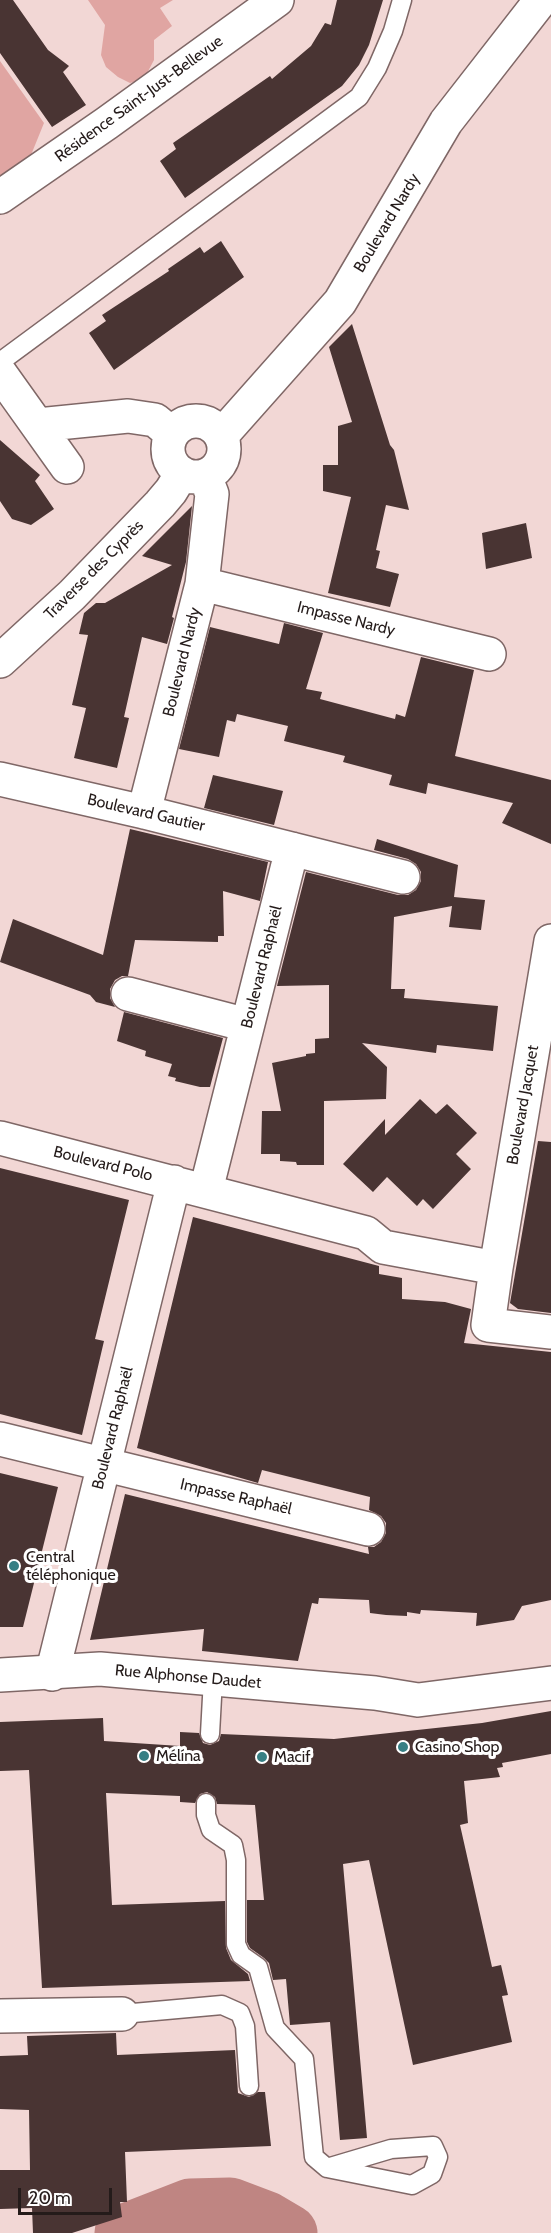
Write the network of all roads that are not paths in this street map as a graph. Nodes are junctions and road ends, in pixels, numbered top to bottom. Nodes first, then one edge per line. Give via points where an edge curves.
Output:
1 (277, 0) edge
2 (402, 0) edge
3 (541, 0) edge
4 (0, 197) edge
5 (0, 362) edge
6 (0, 373) edge
7 (38, 425) junction
8 (172, 434) junction
9 (221, 436) junction
10 (67, 467) dead end
11 (193, 475) junction
12 (202, 584) junction
13 (489, 654) dead end
14 (0, 661) edge
15 (0, 779) edge
16 (144, 812) junction
17 (292, 849) junction
18 (403, 877) dead end
19 (551, 941) edge
20 (128, 994) dead end
21 (247, 1025) junction
22 (0, 1138) edge
23 (174, 1182) junction
24 (206, 1190) junction
25 (496, 1268) junction
26 (551, 1332) edge
27 (0, 1439) edge
28 (104, 1466) junction
29 (368, 1528) dead end
30 (551, 1660) edge
31 (52, 1674) junction
32 (0, 1675) edge
33 (213, 1679) junction
34 (551, 1683) edge
35 (375, 1693) junction
36 (210, 1734) dead end
37 (206, 1803) dead end
38 (122, 2014) joint
39 (0, 2016) edge
40 (249, 2086) dead end
41 (327, 2168) junction

1 - 4 street, Résidence Saint-Just-Bellevue
2 - 5 lane via 377,68 359,97
3 - 9 street, Boulevard Nardy via 446,122 340,302
6 - 7 street
7 - 8 street via 128,416 155,420
7 - 10 street
8 - 9 street via 189,421 199,421 216,428
8 - 11 street via 168,456 173,466
9 - 11 street via 224,445 220,464
11 - 12 street, Boulevard Nardy via 212,494
11 - 14 street, Traverse des Cyprès via 171,491 72,595
12 - 13 street, Impasse Nardy
12 - 16 street, Boulevard Nardy
15 - 16 street, Boulevard Gautier
16 - 17 street, Boulevard Gautier
17 - 18 street, Boulevard Gautier
17 - 21 street, Boulevard Raphaël
19 - 25 street, Boulevard Jacquet
20 - 21 street
21 - 24 street, Boulevard Raphaël
22 - 23 street, Boulevard Polo
23 - 24 street, Boulevard Polo
23 - 28 street, Boulevard Raphaël
24 - 25 street, Boulevard Polo via 366,1233 383,1247
25 - 26 street, Boulevard Jacquet via 488,1325
27 - 28 street, Impasse Raphaël
28 - 29 street, Impasse Raphaël
28 - 31 street, Boulevard Raphaël
30 - 35 street, Rue Alphonse Daudet
31 - 32 street, Rue Alphonse Daudet
31 - 33 street, Rue Alphonse Daudet via 100,1669
33 - 35 street, Rue Alphonse Daudet
33 - 36 lane
34 - 35 street, Rue Alphonse Daudet via 418,1700
37 - 41 lane via 211,1830 232,1845 236,1860 236,1944 241,1954 258,1967 275,2028 304,2059 314,2157
38 - 39 street
38 - 40 lane via 222,2005 240,2013 246,2026
41 - 41 lane via 412,2185 432,2174 438,2157 433,2146 391,2149

